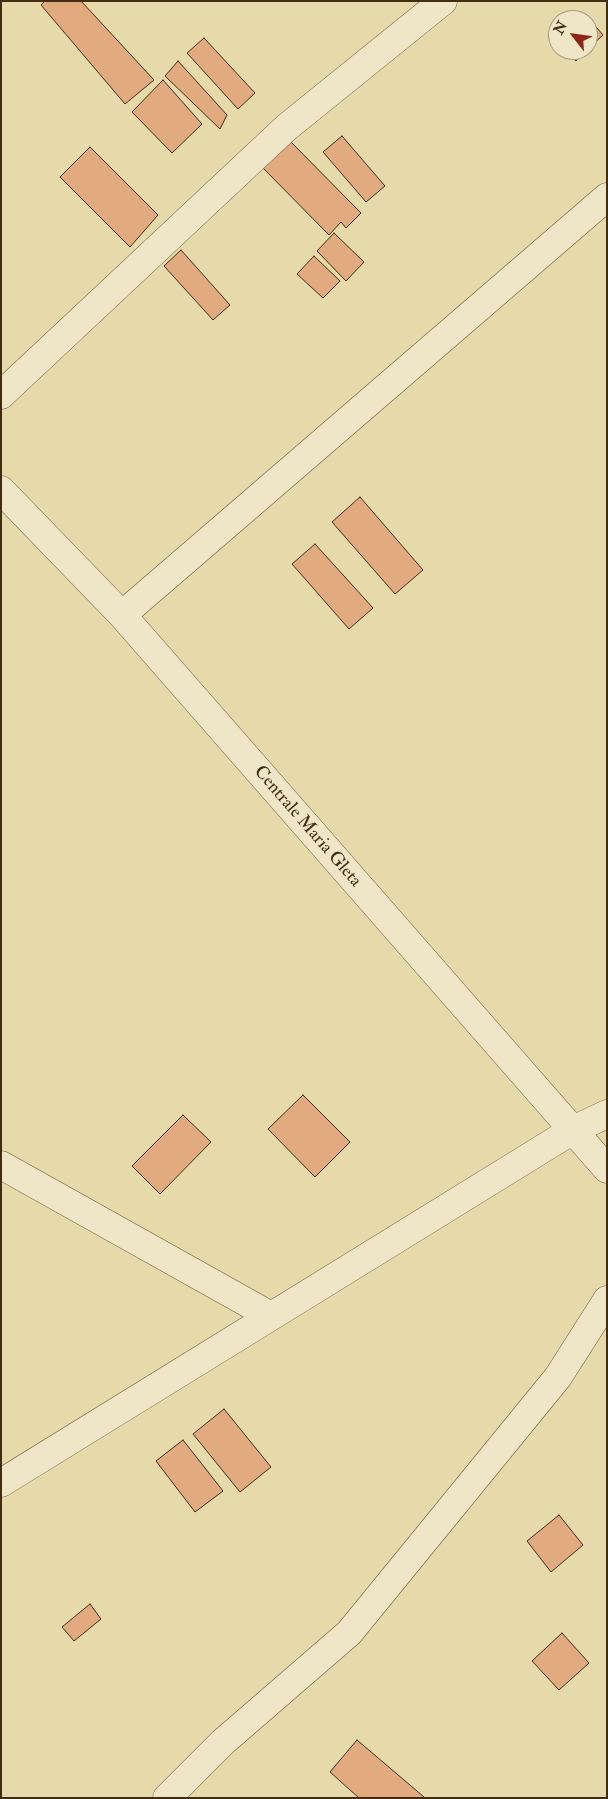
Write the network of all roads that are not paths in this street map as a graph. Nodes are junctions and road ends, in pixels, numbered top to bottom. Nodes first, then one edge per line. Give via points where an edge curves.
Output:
1 (442, 1) edge
2 (607, 197) edge
3 (1, 395) edge
4 (1, 490) edge
5 (122, 615) junction
6 (607, 1114) edge
7 (573, 1130) junction
8 (1, 1165) edge
9 (607, 1169) edge
10 (607, 1300) edge
11 (271, 1316) junction
12 (1, 1483) edge
13 (167, 1798) edge

1 - 3 street via 287,127
2 - 5 street
4 - 5 street, Centrale Maria Gleta
5 - 7 street, Centrale Maria Gleta
6 - 7 street
7 - 9 street, Centrale Maria Gleta
7 - 11 street
8 - 11 street
10 - 13 street via 558,1377 349,1633 223,1742
11 - 12 street

